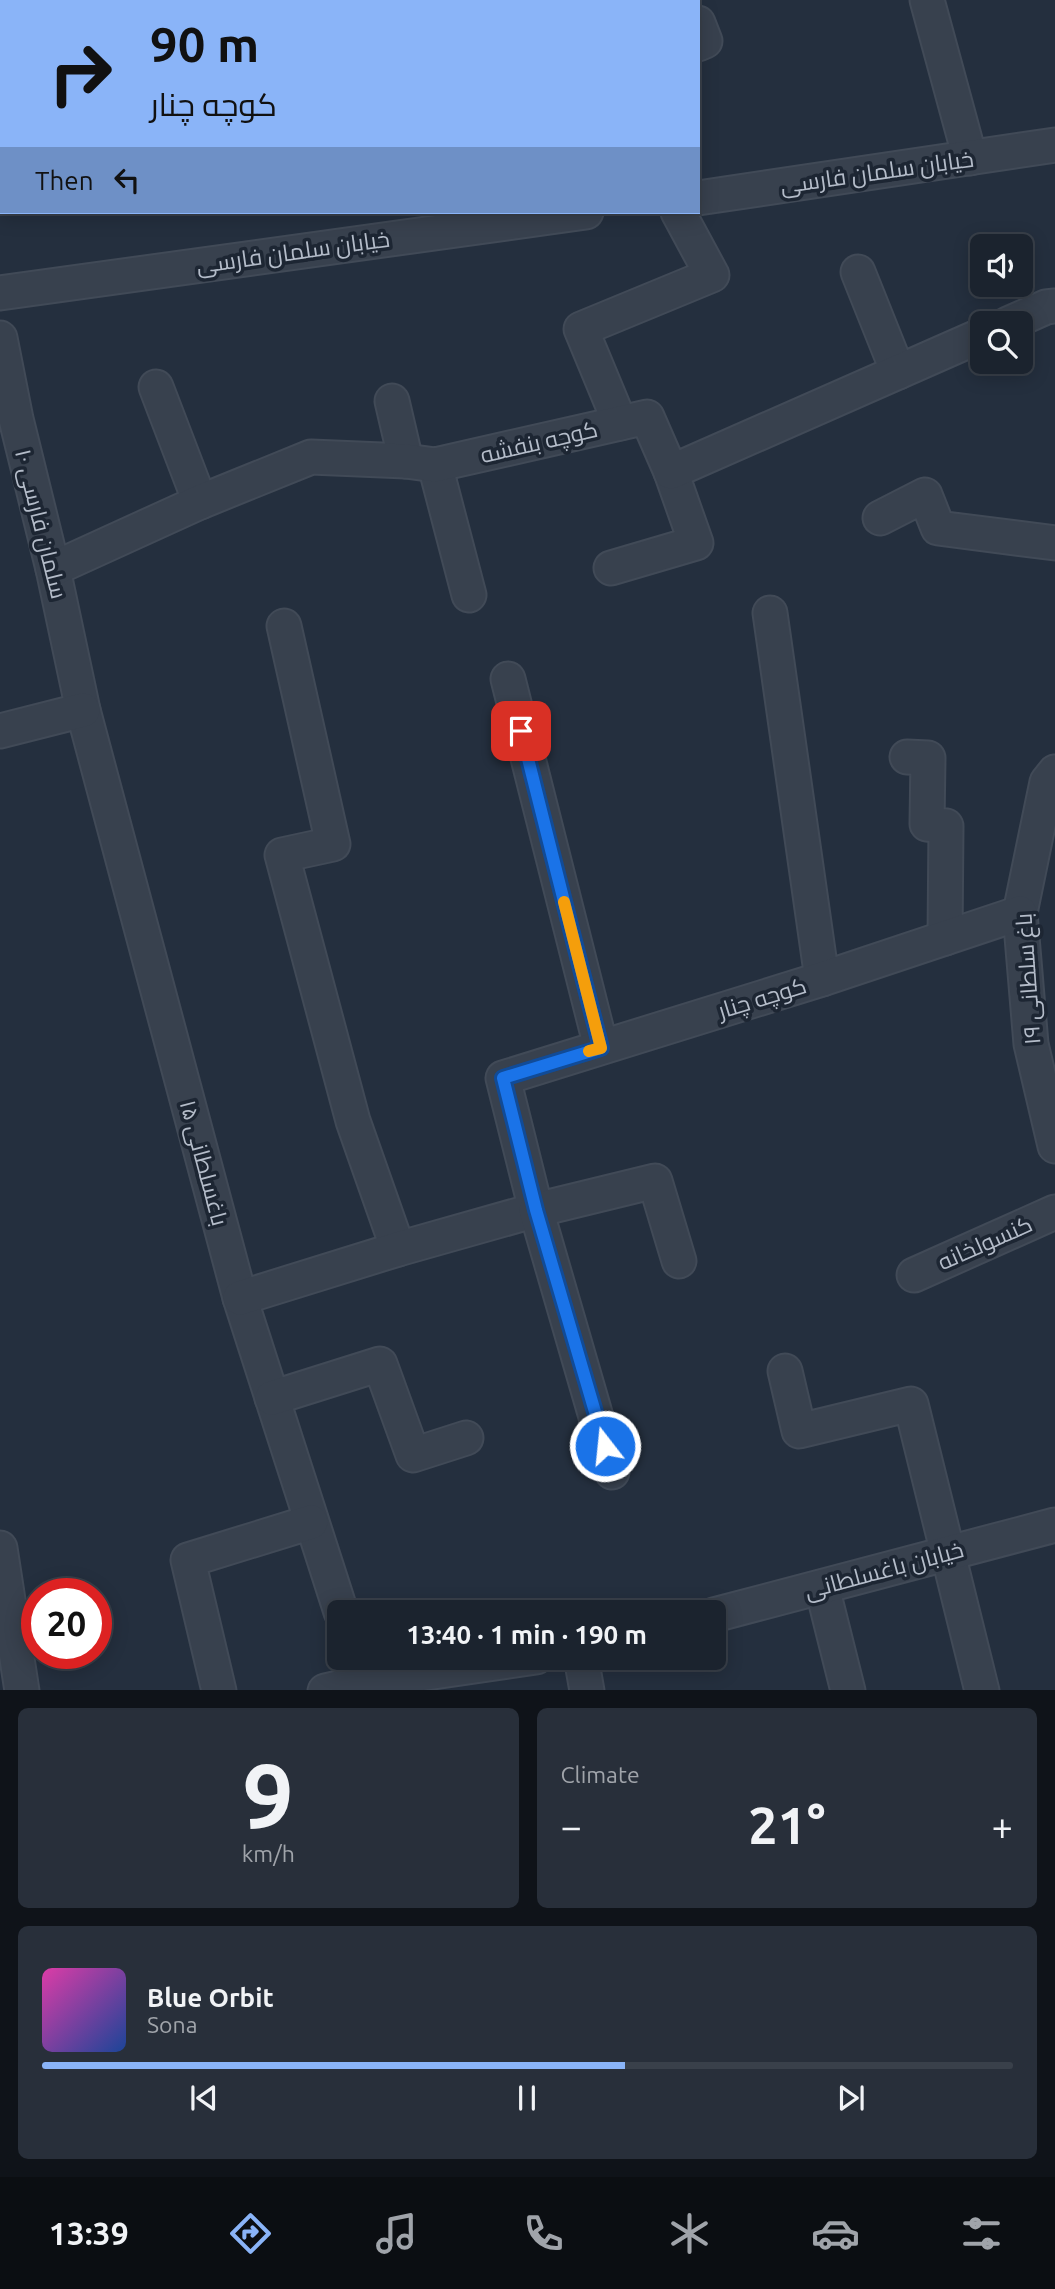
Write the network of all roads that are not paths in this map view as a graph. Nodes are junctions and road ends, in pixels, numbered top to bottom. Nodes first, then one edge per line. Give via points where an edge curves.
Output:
1 (926, 0) edge
2 (700, 28) edge
3 (700, 43) edge
4 (1055, 145) edge
5 (970, 158) junction
6 (700, 198) edge
7 (549, 214) edge
8 (679, 214) edge
9 (530, 215) edge
10 (858, 272) dead end
11 (0, 293) edge
12 (1055, 306) edge
13 (1033, 313) edge
14 (0, 338) edge
15 (970, 340) edge
16 (898, 372) junction
17 (156, 387) dead end
18 (391, 401) dead end
19 (620, 423) junction
20 (420, 463) junction
21 (671, 472) junction
22 (200, 502) junction
23 (880, 518) dead end
24 (1055, 543) edge
25 (611, 568) dead end
26 (53, 569) junction
27 (469, 595) dead end
28 (770, 613) dead end
29 (284, 626) dead end
30 (508, 679) dead end
31 (83, 710) junction
32 (0, 731) edge
33 (907, 757) dead end
34 (1055, 772) edge
35 (1020, 913) junction
36 (945, 938) junction
37 (822, 979) junction
38 (1043, 1043) edge
39 (601, 1048) junction
40 (1055, 1146) edge
41 (536, 1210) junction
42 (1055, 1212) edge
43 (398, 1249) junction
44 (679, 1261) dead end
45 (914, 1275) dead end
46 (240, 1298) junction
47 (785, 1371) dead end
48 (272, 1398) junction
49 (466, 1438) dead end
50 (612, 1472) dead end
51 (311, 1522) junction
52 (1055, 1525) edge
53 (0, 1548) edge
54 (949, 1553) junction
55 (822, 1587) junction
56 (337, 1600) edge
57 (726, 1612) edge
58 (429, 1670) edge
59 (583, 1670) edge
60 (372, 1677) edge
61 (22, 1690) edge
62 (219, 1690) edge
63 (325, 1690) edge
64 (587, 1690) edge
65 (848, 1690) edge
66 (982, 1690) edge

1 - 5 street
2 - 3 street via 705,41
4 - 5 street, خیابان سلمان فارسی
5 - 6 street, خیابان سلمان فارسی
7 - 9 street, خیابان سلمان فارسی
8 - 19 street via 712,275 581,329
9 - 11 street, خیابان سلمان فارسی
10 - 16 street
12 - 13 street
14 - 26 street, سلمان فارسی ۱۰
15 - 16 street
16 - 21 street
17 - 22 street
18 - 20 street
19 - 20 street, کوچه بنفشه
19 - 21 street, کوچه بنفشه via 647,417
20 - 22 street, کوچه بنفشه via 311,457
20 - 27 street
21 - 25 street via 700,554
22 - 26 street, کوچه بنفشه
23 - 24 street via 925,495 937,528
26 - 31 street, سلمان فارسی ۱۰
28 - 37 street
29 - 43 street via 333,844 282,855 353,1121
30 - 39 street
31 - 32 street
31 - 46 street, باغسلطانی ۱۵
33 - 36 street via 928,758 927,824 946,826
34 - 35 street, باغ سلطانی ۱۹ via 1047,782
35 - 36 street, کوچه چنار
35 - 38 street, باغ سلطانی ۱۹
36 - 37 street, کوچه چنار
37 - 39 street, کوچه چنار
38 - 40 street, باغ سلطانی ۱۹
39 - 41 street, کوچه چنار via 503,1078
41 - 43 street
41 - 44 street via 655,1181
41 - 50 street
42 - 45 street, کنسولخانه
43 - 46 street
46 - 48 street, باغسلطانی ۱۵
47 - 54 street via 799,1431 911,1404
48 - 49 street via 380,1364 413,1455
48 - 51 street, باغسلطانی ۱۵
51 - 56 street, باغسلطانی ۱۵
51 - 62 street via 188,1560
52 - 54 street, خیابان باغسلطانی
53 - 61 street
54 - 55 street, خیابان باغسلطانی
54 - 66 street
55 - 57 street, خیابان باغسلطانی
55 - 65 street
58 - 60 street
59 - 64 street
60 - 63 street

